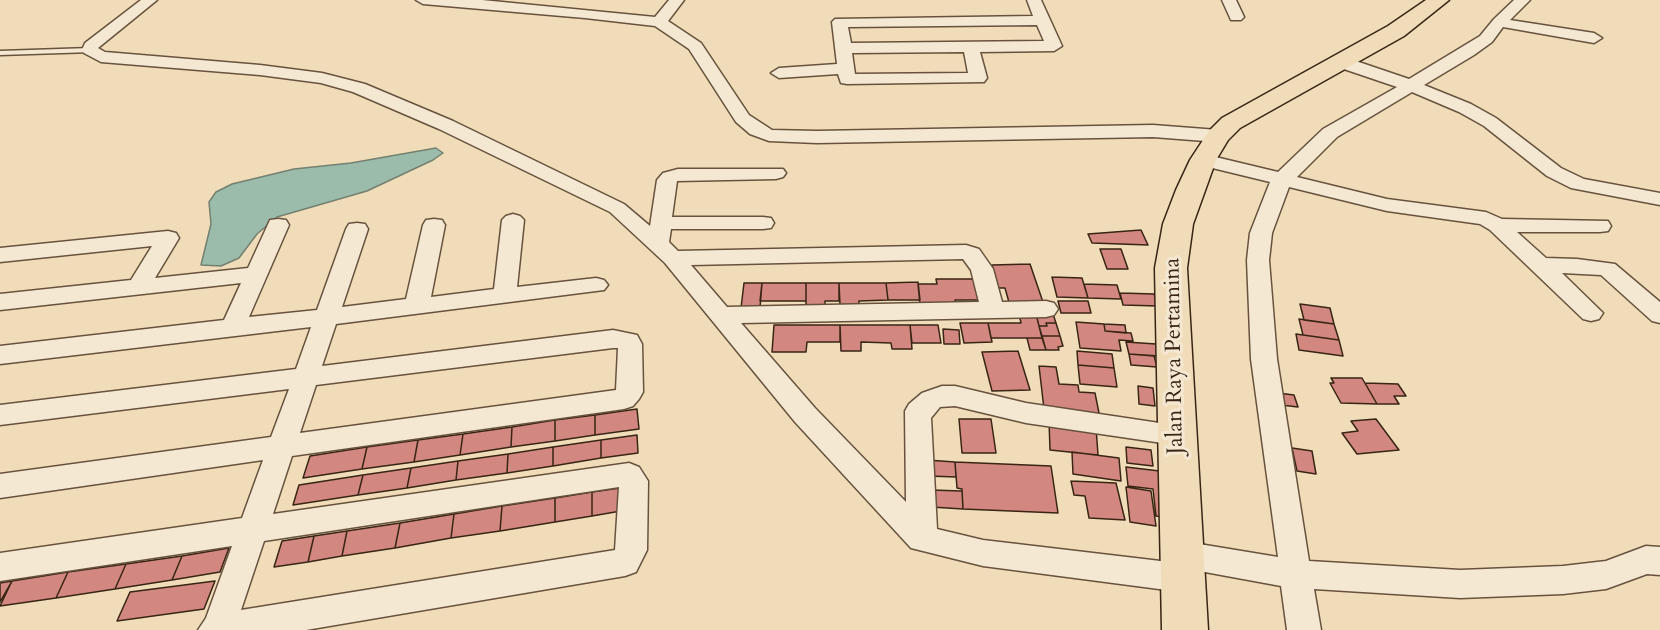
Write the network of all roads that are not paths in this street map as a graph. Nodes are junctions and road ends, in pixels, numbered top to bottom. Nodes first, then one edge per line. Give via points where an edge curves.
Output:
1 (150, 0) edge
2 (423, 0) edge
3 (598, 0) edge
4 (677, 0) edge
5 (1034, 0) edge
6 (1229, 0) edge
7 (1439, 0) edge
8 (1523, 0) edge
9 (472, 3) edge
10 (585, 14) junction
11 (1236, 17) dead end
12 (1042, 20) junction
13 (1499, 21) junction
14 (659, 22) junction
15 (1594, 38) dead end
16 (970, 47) junction
17 (843, 48) junction
18 (90, 50) junction
19 (0, 53) edge
20 (1341, 62) junction
21 (845, 68) junction
22 (779, 74) dead end
23 (1412, 86) junction
24 (1154, 120) dead end
25 (1218, 147) junction
26 (776, 173) dead end
27 (1272, 179) junction
28 (1660, 199) edge
29 (513, 220) dead end
30 (763, 223) dead end
31 (278, 225) dead end
32 (434, 225) dead end
33 (1498, 225) junction
34 (1600, 226) dead end
35 (357, 229) dead end
36 (664, 241) junction
37 (0, 255) edge
38 (1540, 265) junction
39 (256, 274) junction
40 (596, 285) dead end
41 (138, 287) junction
42 (505, 295) junction
43 (0, 302) edge
44 (417, 305) junction
45 (992, 309) junction
46 (1047, 309) dead end
47 (1591, 313) dead end
48 (721, 315) junction
49 (1660, 315) edge
50 (327, 316) junction
51 (233, 327) junction
52 (0, 355) edge
53 (306, 377) junction
54 (0, 415) edge
55 (1176, 435) junction
56 (282, 447) junction
57 (0, 486) edge
58 (253, 530) junction
59 (922, 539) junction
60 (1656, 554) edge
61 (1187, 563) junction
62 (0, 567) edge
63 (1286, 573) junction
64 (1181, 629) edge
65 (217, 630) edge
66 (1304, 630) edge

1 - 18 street via 112,27
2 - 9 street
3 - 10 street
4 - 14 street
5 - 12 street
6 - 11 street
7 - 20 main road via 1396,31
8 - 13 street
9 - 10 street
10 - 14 street
12 - 16 street via 1054,46
12 - 17 street via 930,15 840,22
13 - 15 street
13 - 23 street via 1486,39
14 - 25 street via 694,46 742,118 769,135 1153,130
16 - 17 street
16 - 21 street via 978,78 847,79
17 - 21 street
18 - 19 lane
18 - 36 street via 101,57 260,70 322,78 359,88 590,193
20 - 23 street
20 - 25 main road via 1250,110
21 - 22 street
23 - 27 street via 1330,133
23 - 28 street via 1490,122 1554,172 1578,183
24 - 25 street
25 - 27 street
25 - 55 main road, Jalan Raya Pertamina via 1178,224 1171,268
26 - 36 street via 673,175 667,180
27 - 33 street via 1387,205 1476,215
27 - 63 street via 1258,260
29 - 42 street
30 - 36 street
31 - 39 street
32 - 44 street
33 - 34 street
33 - 38 street
35 - 50 street
36 - 45 street via 966,252 982,269
36 - 48 street
37 - 41 street via 168,238
38 - 47 street
38 - 49 street via 1607,269
39 - 41 street
39 - 51 street
40 - 42 street
41 - 43 street
42 - 44 street
44 - 50 street
45 - 46 street
45 - 48 street
48 - 59 street via 805,415
50 - 51 street
50 - 53 street
51 - 52 street
53 - 54 street
53 - 56 street
53 - 56 street via 613,339 630,344 630,392 624,399
55 - 59 street via 1026,413 968,398 942,396 931,400 918,411 917,418
55 - 61 main road, Jalan Raya Pertamina
56 - 57 street
56 - 58 street
58 - 62 street
58 - 65 street
58 - 65 street via 614,476 629,475 635,484 632,550 625,562
59 - 61 street via 983,553
60 - 63 street via 1606,574 1563,580 1460,584
61 - 63 street
61 - 64 main road, Jalan Raya Pertamina
63 - 66 street

